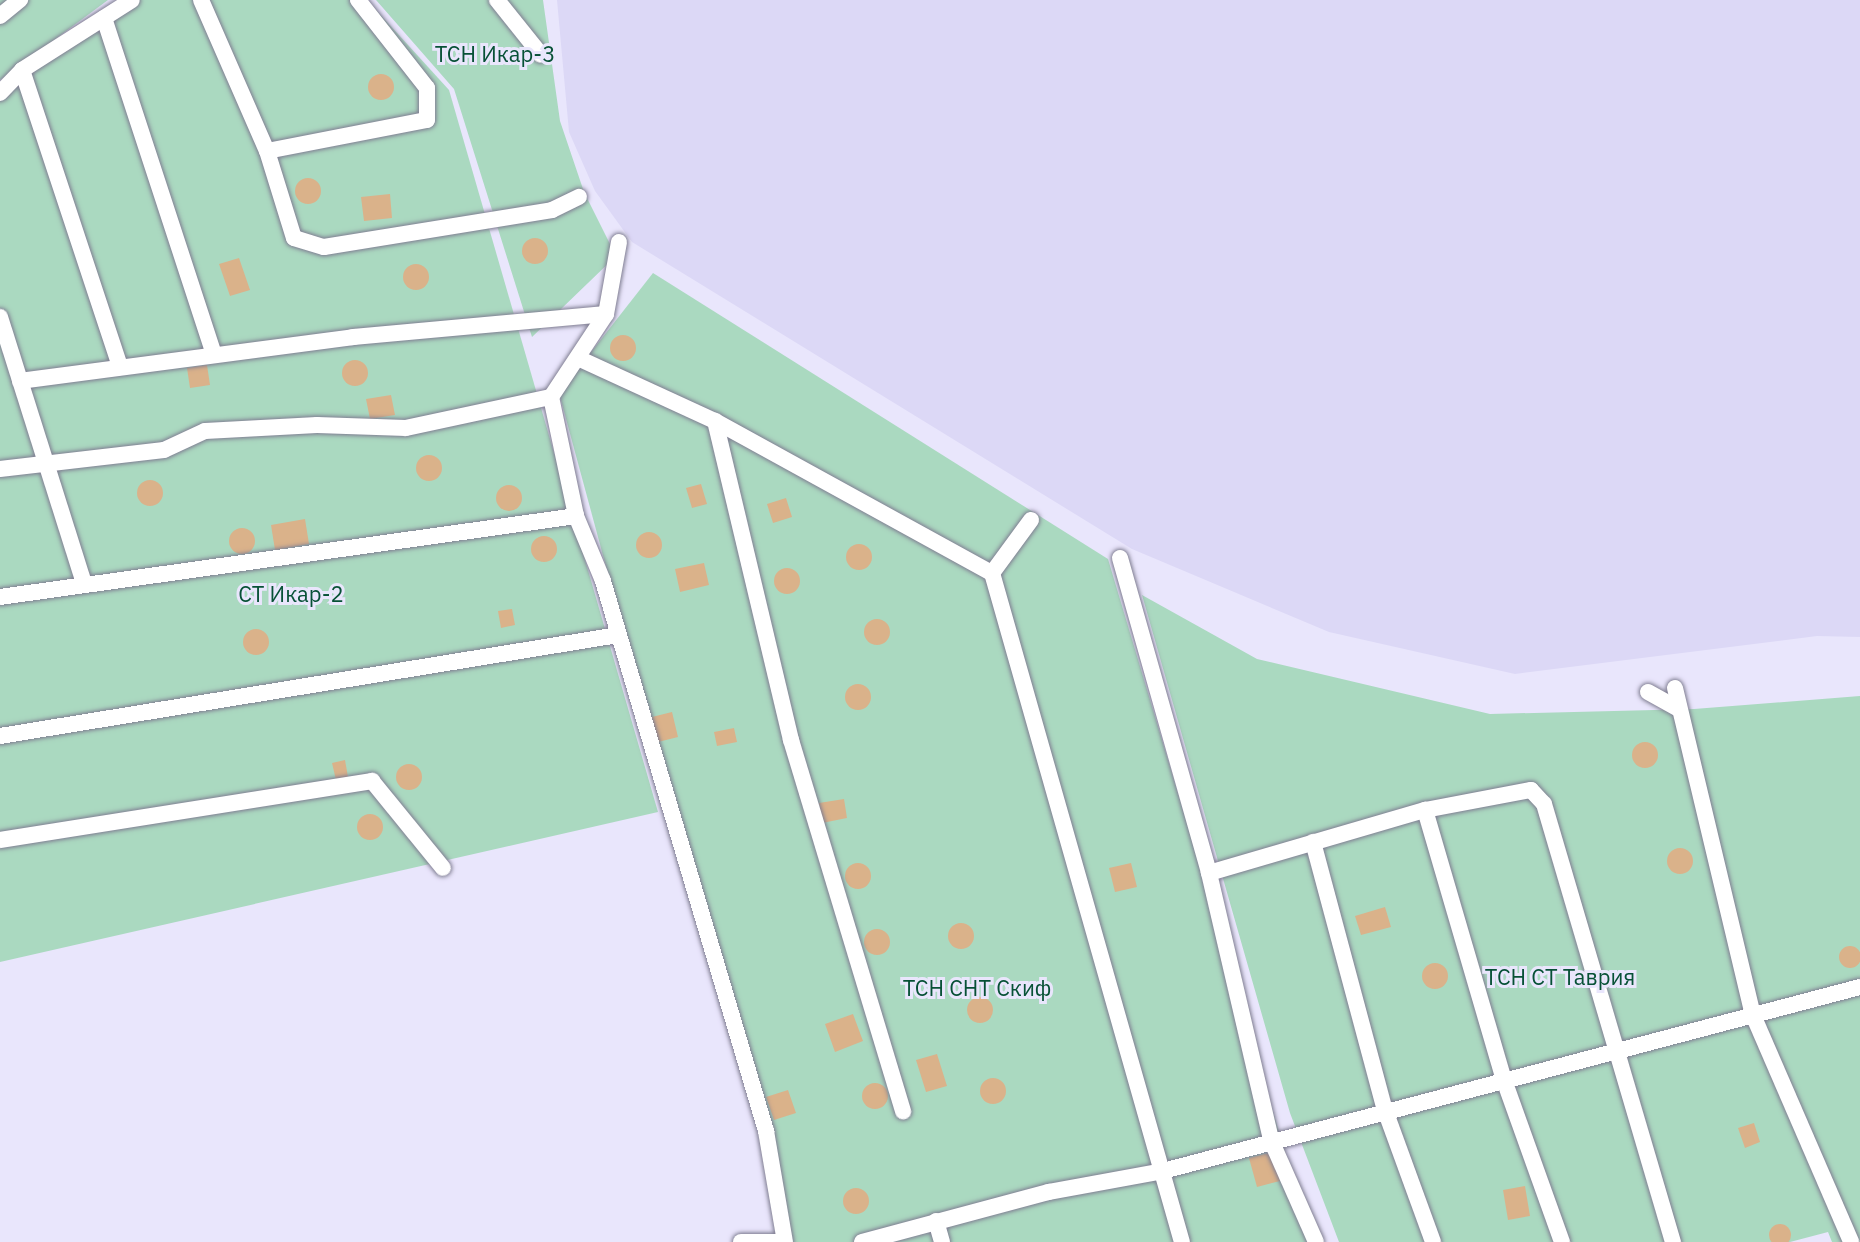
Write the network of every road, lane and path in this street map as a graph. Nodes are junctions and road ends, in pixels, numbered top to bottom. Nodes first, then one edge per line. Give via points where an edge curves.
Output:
1 (20, 0) edge
2 (132, 0) edge
3 (201, 0) edge
4 (358, 0) edge
5 (497, 0) edge
6 (0, 16) edge
7 (104, 18) junction
8 (541, 55) dead end
9 (22, 70) junction
10 (0, 93) edge
11 (267, 151) junction
12 (579, 197) dead end
13 (619, 242) dead end
14 (606, 314) junction
15 (0, 317) edge
16 (214, 355) junction
17 (578, 358) junction
18 (120, 367) junction
19 (20, 381) junction
20 (551, 397) junction
21 (715, 421) junction
22 (44, 464) junction
23 (0, 469) edge
24 (576, 516) junction
25 (1031, 520) dead end
26 (1120, 558) dead end
27 (992, 573) junction
28 (84, 584) junction
29 (0, 597) edge
30 (618, 635) junction
31 (1675, 688) dead end
32 (1648, 692) dead end
33 (1677, 708) junction
34 (0, 736) edge
35 (1425, 810) junction
36 (0, 840) edge
37 (1313, 842) junction
38 (443, 868) dead end
39 (1209, 873) junction
40 (1860, 987) edge
41 (1753, 1015) junction
42 (1615, 1051) junction
43 (1504, 1080) junction
44 (1385, 1110) junction
45 (903, 1111) dead end
46 (1271, 1140) junction
47 (1163, 1171) junction
48 (936, 1221) junction
49 (741, 1242) edge
50 (784, 1242) edge
51 (862, 1242) edge
52 (942, 1242) edge
53 (1182, 1242) edge
54 (1316, 1242) edge
55 (1433, 1242) edge
56 (1562, 1242) edge
57 (1673, 1242) edge
58 (1851, 1242) edge

1 - 6 street
2 - 7 street
3 - 11 street
4 - 11 street via 427,88 427,120
5 - 8 street
7 - 9 street
7 - 16 street
9 - 10 street
9 - 18 street
11 - 12 street via 294,238 324,247 552,210
13 - 14 street
14 - 16 street via 551,314
14 - 17 street
15 - 19 street
16 - 18 street
17 - 20 street
17 - 21 street
18 - 19 street
19 - 22 street
20 - 22 street via 406,428 317,425 205,431 164,450
20 - 24 street
21 - 27 street
21 - 45 street via 791,740
22 - 23 street
22 - 28 street
24 - 28 street
24 - 30 street
25 - 27 street
26 - 39 street
27 - 47 street
28 - 29 street
30 - 34 street
30 - 50 street via 766,1131
31 - 33 street
32 - 33 street
33 - 41 street via 1700,774
35 - 37 street
35 - 42 street via 1523,787 1539,796
35 - 43 street
36 - 38 street via 372,781
37 - 39 street
37 - 44 street
39 - 46 street
40 - 41 street
41 - 42 street
41 - 58 street
42 - 43 street
42 - 57 street
43 - 44 street
43 - 56 street
44 - 46 street
44 - 55 street
46 - 47 street
46 - 54 street
47 - 48 street
47 - 53 street
48 - 51 street
48 - 52 street
49 - 50 street

